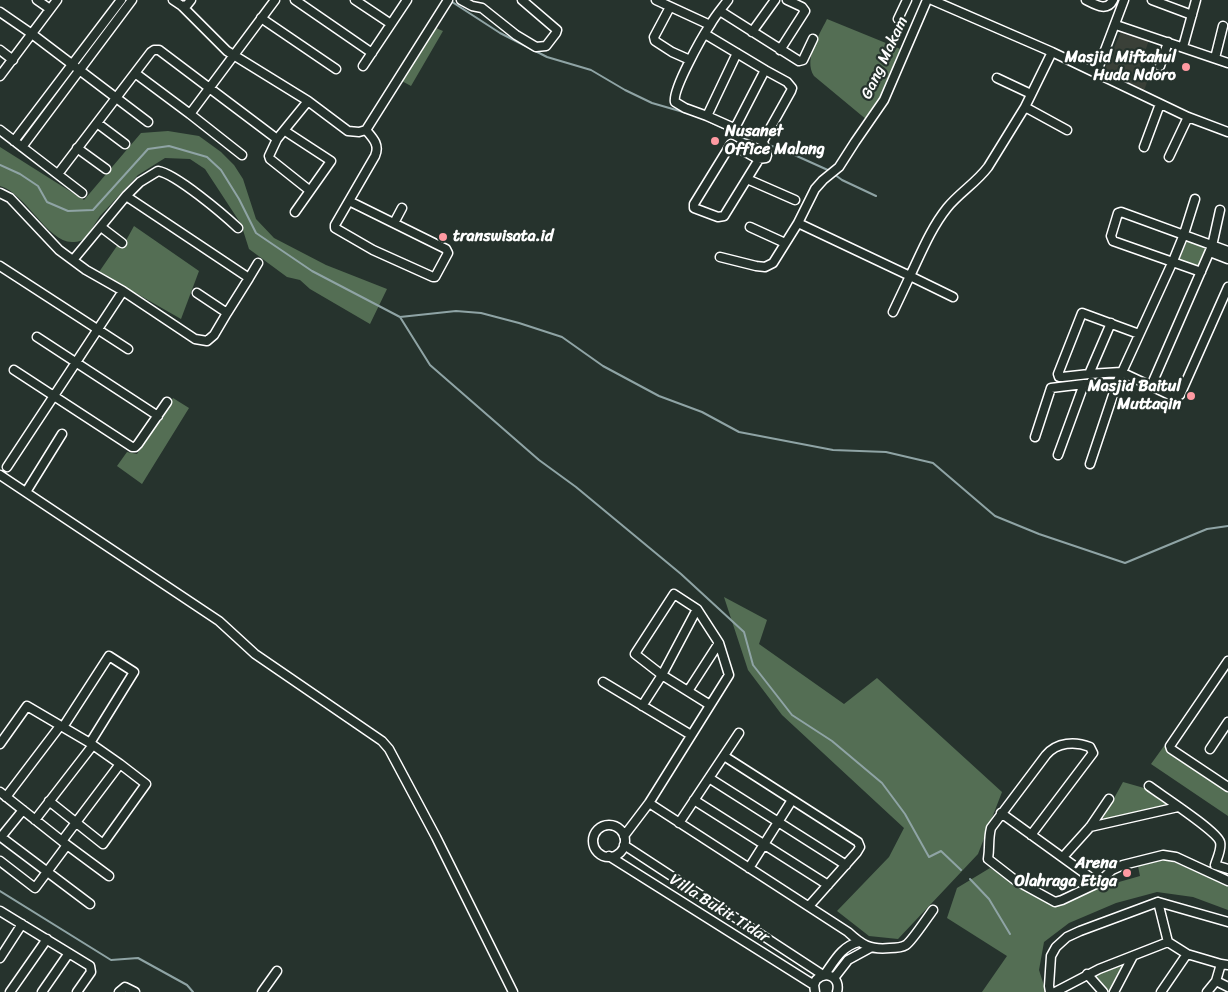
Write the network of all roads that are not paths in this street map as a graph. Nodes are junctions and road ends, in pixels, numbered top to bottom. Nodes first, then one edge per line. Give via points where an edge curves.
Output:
1 (37, 0) edge
2 (57, 0) edge
3 (121, 0) edge
4 (132, 0) edge
5 (173, 0) edge
6 (191, 0) edge
7 (275, 0) edge
8 (295, 0) edge
9 (407, 0) edge
10 (461, 0) edge
11 (487, 0) edge
12 (522, 0) edge
13 (728, 0) edge
14 (775, 0) edge
15 (787, 0) edge
16 (907, 0) edge
17 (927, 0) edge
18 (932, 0) edge
19 (1086, 0) edge
20 (1113, 0) edge
21 (1124, 0) edge
22 (1152, 0) edge
23 (1196, 0) edge
24 (359, 1) edge
25 (660, 1) edge
26 (447, 2) edge
27 (944, 3) edge
28 (182, 6) junction
29 (670, 7) junction
30 (482, 8) junction
31 (50, 9) junction
32 (720, 11) junction
33 (0, 12) edge
34 (1192, 14) junction
35 (261, 18) junction
36 (898, 19) dead end
37 (391, 24) junction
38 (1116, 24) junction
39 (710, 25) junction
40 (1223, 26) dead end
41 (752, 32) junction
42 (32, 34) junction
43 (705, 34) junction
44 (813, 39) dead end
45 (1168, 42) junction
46 (1183, 47) junction
47 (0, 50) edge
48 (780, 50) junction
49 (1052, 52) junction
50 (372, 53) junction
51 (737, 53) junction
52 (235, 55) junction
53 (1215, 58) junction
54 (13, 60) junction
55 (690, 60) junction
56 (1228, 63) edge
57 (363, 66) dead end
58 (1160, 66) dead end
59 (76, 67) junction
60 (336, 69) dead end
61 (765, 70) junction
62 (135, 73) junction
63 (1096, 74) junction
64 (0, 76) edge
65 (997, 78) dead end
66 (210, 89) junction
67 (1031, 94) junction
68 (116, 98) junction
69 (308, 101) junction
70 (1160, 104) junction
71 (1025, 107) junction
72 (190, 114) junction
73 (707, 116) junction
74 (1188, 117) junction
75 (148, 122) dead end
76 (96, 123) junction
77 (735, 128) junction
78 (0, 130) edge
79 (366, 130) junction
80 (1068, 130) dead end
81 (284, 131) junction
82 (1228, 132) edge
83 (277, 139) junction
84 (14, 141) junction
85 (125, 144) dead end
86 (764, 144) junction
87 (22, 147) junction
88 (1144, 147) dead end
89 (77, 148) junction
90 (242, 155) dead end
91 (1169, 157) dead end
92 (758, 159) junction
93 (106, 169) dead end
94 (58, 174) junction
95 (747, 180) junction
96 (309, 190) junction
97 (0, 193) edge
98 (82, 193) dead end
99 (126, 196) junction
100 (1195, 199) dead end
101 (795, 200) dead end
102 (349, 201) junction
103 (402, 208) dead end
104 (1220, 210) dead end
105 (295, 212) dead end
106 (394, 223) junction
107 (798, 223) junction
108 (101, 227) junction
109 (750, 227) dead end
110 (238, 228) dead end
111 (1184, 234) junction
112 (122, 243) dead end
113 (785, 243) junction
114 (1211, 249) junction
115 (1228, 252) edge
116 (720, 257) dead end
117 (1228, 259) edge
118 (73, 260) junction
119 (1173, 261) junction
120 (258, 263) dead end
121 (0, 266) edge
122 (1201, 272) junction
123 (910, 276) junction
124 (250, 278) junction
125 (1228, 288) edge
126 (123, 291) junction
127 (196, 293) dead end
128 (953, 297) dead end
129 (893, 312) dead end
130 (227, 313) junction
131 (1111, 323) junction
132 (98, 330) junction
133 (1139, 334) junction
134 (37, 337) dead end
135 (128, 349) dead end
136 (76, 362) junction
137 (14, 370) dead end
138 (1121, 372) junction
139 (1088, 374) junction
140 (1116, 383) junction
141 (1084, 384) junction
142 (1151, 386) junction
143 (54, 396) junction
144 (167, 402) dead end
145 (158, 416) junction
146 (62, 434) dead end
147 (1035, 438) dead end
148 (1058, 455) dead end
149 (1090, 464) dead end
150 (7, 467) dead end
151 (0, 475) edge
152 (26, 492) junction
153 (697, 609) junction
154 (719, 643) junction
155 (1228, 662) edge
156 (662, 675) junction
157 (603, 682) dead end
158 (688, 691) junction
159 (710, 705) junction
160 (642, 706) junction
161 (1228, 722) edge
162 (62, 727) junction
163 (739, 733) dead end
164 (691, 735) junction
165 (1224, 735) edge
166 (0, 744) edge
167 (91, 744) junction
168 (1210, 749) dead end
169 (724, 756) junction
170 (120, 764) junction
171 (709, 778) junction
172 (1149, 786) dead end
173 (1228, 786) edge
174 (2, 794) edge
175 (1109, 799) dead end
176 (694, 800) junction
177 (792, 800) junction
178 (49, 801) junction
179 (649, 803) junction
180 (1178, 807) junction
181 (23, 810) junction
182 (1001, 813) junction
183 (35, 820) junction
184 (779, 821) junction
185 (75, 823) junction
186 (679, 823) junction
187 (1090, 827) junction
188 (1031, 835) junction
189 (1, 838) edge
190 (624, 840) junction
191 (64, 843) junction
192 (764, 844) junction
193 (609, 856) junction
194 (1063, 857) junction
195 (0, 861) edge
196 (846, 865) junction
197 (1215, 865) junction
198 (749, 868) junction
199 (1228, 870) edge
200 (48, 872) junction
201 (1206, 872) junction
202 (109, 876) dead end
203 (1228, 882) edge
204 (1098, 883) junction
205 (828, 885) junction
206 (1158, 902) junction
207 (90, 904) dead end
208 (809, 906) junction
209 (0, 910) edge
210 (933, 910) dead end
211 (1228, 922) edge
212 (22, 924) junction
213 (47, 939) junction
214 (859, 942) junction
215 (1168, 942) junction
216 (867, 950) junction
217 (69, 953) junction
218 (1187, 954) junction
219 (1133, 956) junction
220 (0, 958) edge
221 (1224, 965) edge
222 (277, 971) dead end
223 (1087, 974) junction
224 (824, 975) junction
225 (834, 978) junction
226 (1216, 981) junction
227 (1228, 987) edge
228 (814, 990) edge
229 (839, 991) edge
230 (10, 992) edge
231 (42, 992) edge
232 (77, 992) edge
233 (119, 992) edge
234 (135, 992) edge
235 (262, 992) edge
236 (514, 992) edge
237 (1050, 992) edge
238 (1056, 992) edge
239 (1103, 992) edge
240 (1114, 992) edge
241 (1162, 992) edge
242 (1207, 992) edge

1 - 31 street
2 - 31 street
3 - 59 street
4 - 59 street
5 - 28 street
6 - 28 street
7 - 35 street
8 - 50 street
9 - 37 street
10 - 30 street
11 - 30 street
12 - 30 street via 557,30 546,46 536,47
13 - 32 street
14 - 41 street
15 - 48 street via 805,11
16 - 36 street
17 - 107 street, Gang Makam via 889,91 840,167 815,189
18 - 27 street
19 - 20 street via 1105,7
21 - 38 street
22 - 34 street
23 - 34 street
24 - 37 street
25 - 29 street
26 - 79 street
27 - 49 street
28 - 52 street
29 - 39 street
29 - 55 street via 654,37 655,41
31 - 42 street
32 - 39 street
32 - 41 street
33 - 42 street
34 - 46 street
35 - 52 street
35 - 60 street
37 - 50 street
38 - 45 street
38 - 63 street
39 - 43 street
40 - 53 street
41 - 48 street
42 - 54 street
42 - 59 street
43 - 51 street
43 - 55 street
44 - 48 street via 801,61
45 - 46 street
45 - 58 street
46 - 53 street
47 - 54 street
49 - 63 street
49 - 67 street
50 - 57 street
51 - 61 street
51 - 73 street
52 - 66 street
52 - 69 street
53 - 56 street
54 - 64 street
55 - 73 street via 674,95 675,102
59 - 68 street
59 - 84 street
59 - 87 street
61 - 77 street
61 - 86 street via 792,88
62 - 66 street via 151,52 157,50
62 - 68 street
62 - 72 street
63 - 70 street
65 - 67 street
66 - 72 street
66 - 83 street
67 - 71 street
68 - 75 street
68 - 76 street
69 - 79 street via 348,131
69 - 81 street
70 - 74 street
70 - 88 street
71 - 80 street
71 - 123 street via 981,176 943,213
72 - 90 street
73 - 77 street
74 - 82 street
74 - 91 street
76 - 85 street
76 - 89 street
77 - 86 street
78 - 84 street
79 - 102 street via 377,146 377,152
81 - 83 street
81 - 96 street via 331,161
83 - 96 street via 269,154 270,159
84 - 87 street
86 - 92 street via 766,158
87 - 94 street
89 - 93 street
89 - 94 street
92 - 95 street
92 - 95 street via 734,145 729,146 694,208 718,217 724,216
94 - 98 street
95 - 101 street
96 - 105 street
97 - 118 street via 10,198 59,250
99 - 108 street
99 - 110 street via 154,173 164,172
99 - 124 street
100 - 111 street
102 - 106 street
102 - 106 street via 335,225 337,230 435,277 448,251
103 - 106 street
104 - 114 street
107 - 113 street, Gang Makam
107 - 123 street
108 - 112 street
108 - 118 street
109 - 113 street
111 - 114 street
111 - 119 street
111 - 119 street via 1121,212 1117,214 1111,236 1113,241
113 - 116 street, Gang Makam via 773,263 765,267
114 - 115 street
114 - 117 street
114 - 122 street
118 - 126 street
119 - 122 street
119 - 133 street
120 - 124 street
121 - 132 street
122 - 142 street
123 - 128 street
123 - 129 street
124 - 130 street
125 - 142 street via 1180,396 1174,397
126 - 130 street via 186,334 204,341 214,335
126 - 132 street
127 - 130 street
131 - 133 street
131 - 139 street
131 - 139 street via 1084,313 1081,315 1058,374 1059,377
132 - 135 street
132 - 136 street
133 - 138 street
134 - 136 street
136 - 143 street
136 - 145 street
137 - 143 street
138 - 139 street
138 - 140 street
138 - 142 street
140 - 141 street
140 - 149 street
141 - 147 street via 1051,388
141 - 148 street
143 - 145 street via 132,447 138,444
143 - 150 street
144 - 145 street
146 - 152 street
151 - 152 street
152 - 236 street via 219,621 255,654 382,741 436,837
153 - 154 street
153 - 156 street
153 - 156 street via 674,594 635,654
154 - 158 street
154 - 159 street via 729,676
155 - 173 street via 1170,746
156 - 158 street
156 - 160 street
157 - 160 street
158 - 159 street
159 - 164 street
160 - 164 street
161 - 165 street
162 - 166 street via 27,706
162 - 167 street
162 - 167 street via 109,656 134,672
162 - 174 street
163 - 169 street
164 - 179 street
165 - 168 street
167 - 170 street
167 - 178 street
169 - 171 street
169 - 177 street
170 - 185 street
170 - 185 street via 146,784 103,844
171 - 176 street
171 - 184 street
172 - 180 street
174 - 181 street
175 - 187 street
176 - 186 street
176 - 192 street
177 - 184 street
177 - 196 street via 858,842 860,847
178 - 183 street
178 - 185 street
179 - 186 street
179 - 190 street
180 - 187 street
180 - 197 street via 1219,838 1220,851
181 - 183 street
181 - 189 street
182 - 188 street
182 - 188 street via 1050,751 1072,743 1090,747 1092,752
182 - 204 street via 991,828 988,859 1015,880 1055,902
183 - 191 street
184 - 192 street
184 - 196 street
185 - 191 street
186 - 198 street
187 - 194 street
188 - 194 street
189 - 200 street
190 - 193 street via 618,853
190 - 193 street, Villa Bukit Tidar via 620,830 611,825 595,832 594,848
190 - 224 street, Villa Bukit Tidar
191 - 200 street
191 - 202 street
192 - 198 street
192 - 205 street
193 - 228 street, Villa Bukit Tidar
194 - 204 street
195 - 200 street via 35,888
196 - 205 street
197 - 199 street
197 - 201 street
198 - 208 street
200 - 207 street
201 - 203 street
201 - 204 street via 1176,857 1162,855 1123,865
205 - 208 street
206 - 211 street
206 - 215 street
206 - 237 street via 1067,937 1051,956
208 - 214 street
209 - 212 street
210 - 216 street via 907,945
212 - 213 street
212 - 220 street
213 - 217 street
213 - 230 street
214 - 216 street
214 - 224 street via 844,949
215 - 218 street
215 - 219 street
216 - 225 street via 848,960
217 - 231 street
217 - 232 street via 91,969
218 - 221 street
218 - 241 street
219 - 223 street
219 - 240 street
221 - 226 street
222 - 235 street
223 - 238 street
223 - 239 street
224 - 225 street, Villa Bukit Tidar
224 - 228 street via 817,978
225 - 229 street
226 - 227 street
226 - 242 street
233 - 234 street via 125,987

